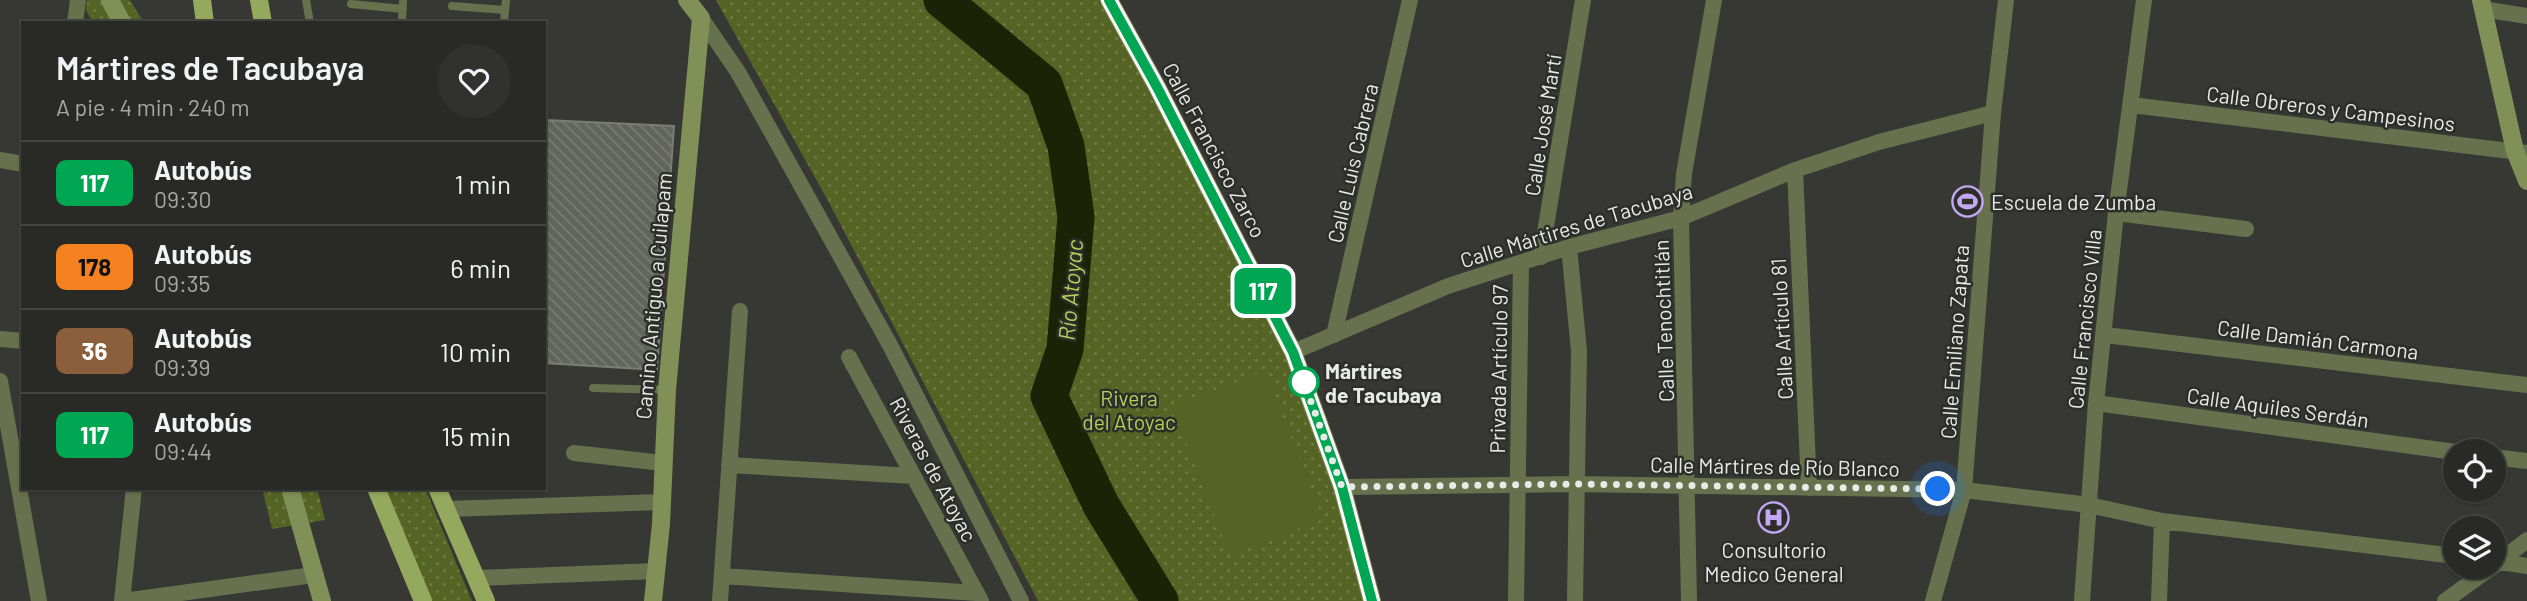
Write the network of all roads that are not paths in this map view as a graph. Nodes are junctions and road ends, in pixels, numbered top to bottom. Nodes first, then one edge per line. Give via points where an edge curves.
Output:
1 (78, 0) edge
2 (110, 0) edge
3 (202, 0) edge
4 (258, 0) edge
5 (306, 0) edge
6 (506, 0) edge
7 (687, 0) edge
8 (1109, 0) edge
9 (1410, 0) edge
10 (1583, 0) edge
11 (1714, 0) edge
12 (2006, 0) edge
13 (2144, 0) edge
14 (351, 4) dead end
15 (403, 4) edge
16 (2482, 4) edge
17 (452, 6) dead end
18 (505, 10) junction
19 (2527, 16) edge
20 (701, 18) junction
21 (75, 21) edge
22 (121, 21) edge
23 (205, 21) edge
24 (263, 21) edge
25 (310, 21) edge
26 (504, 21) edge
27 (2131, 105) junction
28 (1993, 113) junction
29 (2521, 152) edge
30 (0, 160) edge
31 (21, 164) edge
32 (1795, 170) junction
33 (2527, 181) edge
34 (2116, 213) junction
35 (1681, 218) junction
36 (2246, 229) dead end
37 (1569, 247) junction
38 (1541, 257) junction
39 (1521, 263) junction
40 (740, 311) dead end
41 (1335, 335) junction
42 (2105, 335) junction
43 (0, 340) edge
44 (21, 341) edge
45 (1293, 352) junction
46 (849, 357) dead end
47 (0, 381) edge
48 (2527, 386) edge
49 (593, 388) dead end
50 (667, 390) junction
51 (2096, 403) junction
52 (2443, 450) edge
53 (574, 453) dead end
54 (2506, 458) edge
55 (2527, 461) edge
56 (663, 463) junction
57 (729, 464) junction
58 (913, 475) junction
59 (1576, 484) junction
60 (1517, 485) junction
61 (1342, 487) junction
62 (1688, 487) junction
63 (1809, 488) junction
64 (134, 490) edge
65 (291, 490) edge
66 (377, 490) edge
67 (438, 490) edge
68 (1964, 490) junction
69 (662, 502) junction
70 (2089, 505) junction
71 (445, 509) junction
72 (2162, 521) junction
73 (2527, 540) edge
74 (2443, 555) edge
75 (2506, 556) edge
76 (2506, 565) edge
77 (2527, 566) edge
78 (657, 571) junction
79 (313, 575) junction
80 (722, 576) junction
81 (477, 578) junction
82 (2475, 579) edge
83 (237, 593) edge
84 (979, 597) edge
85 (39, 601) edge
86 (123, 601) edge
87 (322, 601) edge
88 (424, 601) edge
89 (486, 601) edge
90 (653, 601) edge
91 (720, 601) edge
92 (1021, 601) edge
93 (1372, 601) edge
94 (1516, 601) edge
95 (1575, 601) edge
96 (1689, 601) edge
97 (1933, 601) edge
98 (2082, 601) edge
99 (2159, 601) edge
100 (2445, 601) edge

1 - 21 street
2 - 22 street
3 - 23 main road
4 - 24 main road
5 - 25 lane
6 - 18 lane
7 - 20 street
8 - 45 street, Calle Francisco Zarco
9 - 41 street, Calle Luis Cabrera
10 - 38 street, Calle José Martí
11 - 35 street, Calle Tenochtitlán
12 - 28 street, Calle Emiliano Zapata
13 - 27 street, Calle Francisco Villa
14 - 15 lane
16 - 19 street
16 - 29 street
17 - 18 lane
18 - 26 lane
20 - 50 street, Camino Antiguo a Cuilapam
20 - 92 street via 738,72 890,345
27 - 29 street, Calle Obreros y Campesinos
27 - 34 street, Calle Francisco Villa
28 - 32 street, Calle Mártires de Tacubaya via 1879,142
28 - 68 street, Calle Emiliano Zapata
29 - 33 street
30 - 31 street
32 - 35 street, Calle Mártires de Tacubaya
32 - 63 street, Calle Artículo 81
34 - 36 street
34 - 42 street, Calle Francisco Villa
35 - 37 street, Calle Mártires de Tacubaya
35 - 62 street, Calle Tenochtitlán
37 - 38 street, Calle Mártires de Tacubaya
37 - 59 street via 1579,351
38 - 39 street, Calle Mártires de Tacubaya
39 - 41 street, Calle Mártires de Tacubaya via 1448,286
39 - 60 street, Privada Artículo 97
40 - 57 street
41 - 45 street, Calle Mártires de Tacubaya
42 - 48 street, Calle Damián Carmona
42 - 51 street, Calle Francisco Villa
43 - 44 street
45 - 61 street, Calle Francisco Zarco
46 - 58 street, Riveras de Atoyac
47 - 85 street
49 - 50 lane
50 - 56 street, Camino Antiguo a Cuilapam
51 - 52 street, Calle Aquiles Serdán
51 - 70 street, Calle Francisco Villa
53 - 56 street
54 - 55 street
56 - 69 street, Camino Antiguo a Cuilapam
57 - 58 street
57 - 80 street
58 - 84 street, Riveras de Atoyac
59 - 60 street, Calle Mártires de Río Blanco
59 - 62 street, Calle Mártires de Río Blanco
59 - 95 street
60 - 61 street, Calle Mártires de Río Blanco
60 - 94 street, Privada Artículo 97
61 - 93 street, Calle Francisco Zarco
62 - 63 street, Calle Mártires de Río Blanco
62 - 96 street, Calle Tenochtitlán
63 - 68 street, Calle Mártires de Río Blanco
64 - 86 street
65 - 79 street
66 - 88 main road
67 - 71 main road
68 - 70 street, Calle Mártires de Río Blanco
68 - 97 street, Calle Emiliano Zapata
69 - 71 street
69 - 78 street, Camino Antiguo a Cuilapam
70 - 72 street, Calle Mártires de Río Blanco
70 - 98 street, Calle Francisco Villa
71 - 81 main road
72 - 74 street, Calle Mártires de Río Blanco
72 - 99 street
73 - 75 street
76 - 77 street
78 - 81 street
78 - 90 street, Camino Antiguo a Cuilapam
79 - 83 street
79 - 87 street
80 - 84 street
80 - 91 street
81 - 89 main road
82 - 100 street
83 - 86 street

